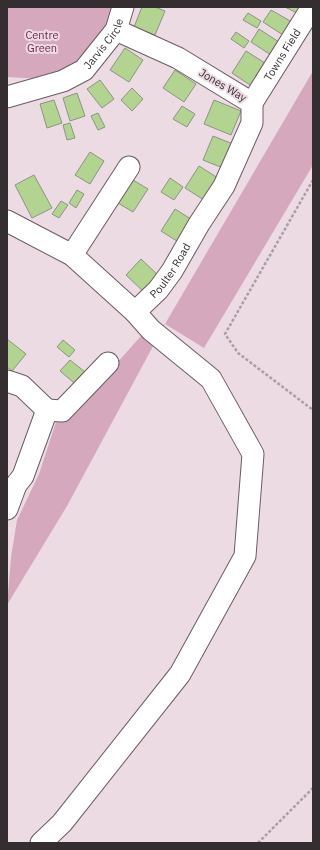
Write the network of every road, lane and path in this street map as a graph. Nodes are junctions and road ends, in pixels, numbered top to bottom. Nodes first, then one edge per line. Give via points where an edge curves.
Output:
1 (123, 7) edge
2 (312, 7) edge
3 (116, 30) junction
4 (7, 97) edge
5 (252, 103) junction
6 (128, 167) dead end
7 (313, 180) edge
8 (7, 221) edge
9 (199, 224) joint
10 (72, 255) junction
11 (135, 312) junction
12 (108, 363) dead end
13 (7, 381) edge
14 (47, 410) junction
15 (313, 410) edge
16 (7, 508) edge
17 (313, 788) edge
18 (41, 843) edge
19 (258, 843) edge

1 - 3 street, Jarvis Circle
2 - 5 street, Towns Field
3 - 4 street, Jarvis Circle via 84,70 63,81
3 - 5 street, Jones Way via 178,58
5 - 9 street, Jones Way via 252,123 246,137 224,186
6 - 10 street
7 - 15 path via 225,334 238,353
8 - 10 street
9 - 11 street, Poulter Road via 172,272
10 - 11 street
11 - 18 street via 151,330 211,379 253,454 245,556 180,674 62,823
12 - 14 street via 62,411
13 - 14 street via 22,386
14 - 16 street via 23,476
17 - 19 path

